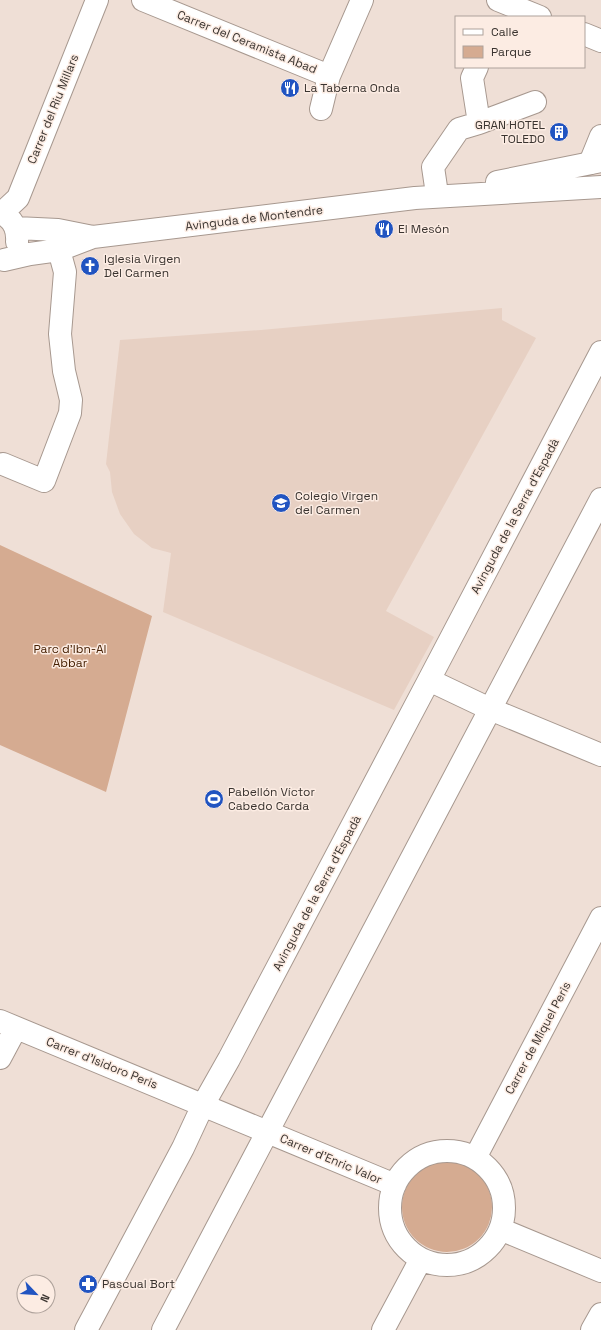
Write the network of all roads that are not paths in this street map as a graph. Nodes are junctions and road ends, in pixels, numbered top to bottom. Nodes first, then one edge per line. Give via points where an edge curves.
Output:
1 (97, 0) edge
2 (143, 0) edge
3 (362, 0) edge
4 (502, 7) edge
5 (536, 16) edge
6 (585, 34) edge
7 (601, 41) edge
8 (477, 68) edge
9 (330, 76) junction
10 (535, 102) dead end
11 (321, 109) dead end
12 (479, 123) junction
13 (601, 136) edge
14 (595, 162) edge
15 (601, 187) edge
16 (437, 194) junction
17 (415, 198) junction
18 (6, 218) edge
19 (93, 237) junction
20 (59, 250) junction
21 (2, 261) edge
22 (601, 352) edge
23 (1, 466) edge
24 (601, 499) edge
25 (429, 680) junction
26 (490, 709) junction
27 (601, 755) edge
28 (601, 918) edge
29 (8, 1024) edge
30 (0, 1058) edge
31 (203, 1105) junction
32 (267, 1132) junction
33 (475, 1158) junction
34 (395, 1185) junction
35 (500, 1229) junction
36 (421, 1259) junction
37 (601, 1271) edge
38 (601, 1314) edge
39 (86, 1330) edge
40 (163, 1330) edge
41 (383, 1330) edge
42 (592, 1330) edge

1 - 18 street, Carrer del Riu Millars via 18,198
2 - 9 street, Carrer del Ceramista Abad
3 - 9 street
4 - 5 street
6 - 7 street
8 - 12 street via 472,78
9 - 11 street
10 - 12 street
12 - 16 street via 459,129 433,167
13 - 14 street
14 - 16 street, Avinguda de Montendre
15 - 17 street, Avinguda de Montendre
16 - 17 street, Avinguda de Montendre
17 - 19 street, Avinguda de Montendre
18 - 19 street, Avinguda de Montendre
18 - 21 street via 17,235 17,242 10,255
19 - 20 street, Avinguda de Montendre
20 - 21 street, Avinguda de Montendre
20 - 23 street via 65,272 60,334 64,372 71,400 70,413 44,481
22 - 25 street, Avinguda de la Serra d'Espadà
24 - 26 street
25 - 26 street
25 - 31 street, Avinguda de la Serra d'Espadà
26 - 27 street
26 - 32 street
28 - 33 street, Carrer de Miquel Peris
29 - 30 street
29 - 31 street, Carrer d'Isidoro Peris
31 - 32 street
31 - 39 street, Avinguda de la Serra d'Espadà via 183,1148
32 - 34 street, Carrer d'Enric Valor
32 - 40 street
33 - 34 street via 457,1152 438,1152 421,1158 405,1169
33 - 35 street via 488,1168 498,1181 504,1213
34 - 36 street via 391,1202 392,1219 397,1235 408,1249
35 - 36 street via 490,1245 470,1260 458,1264 439,1265
35 - 37 street
36 - 41 street
38 - 42 street

